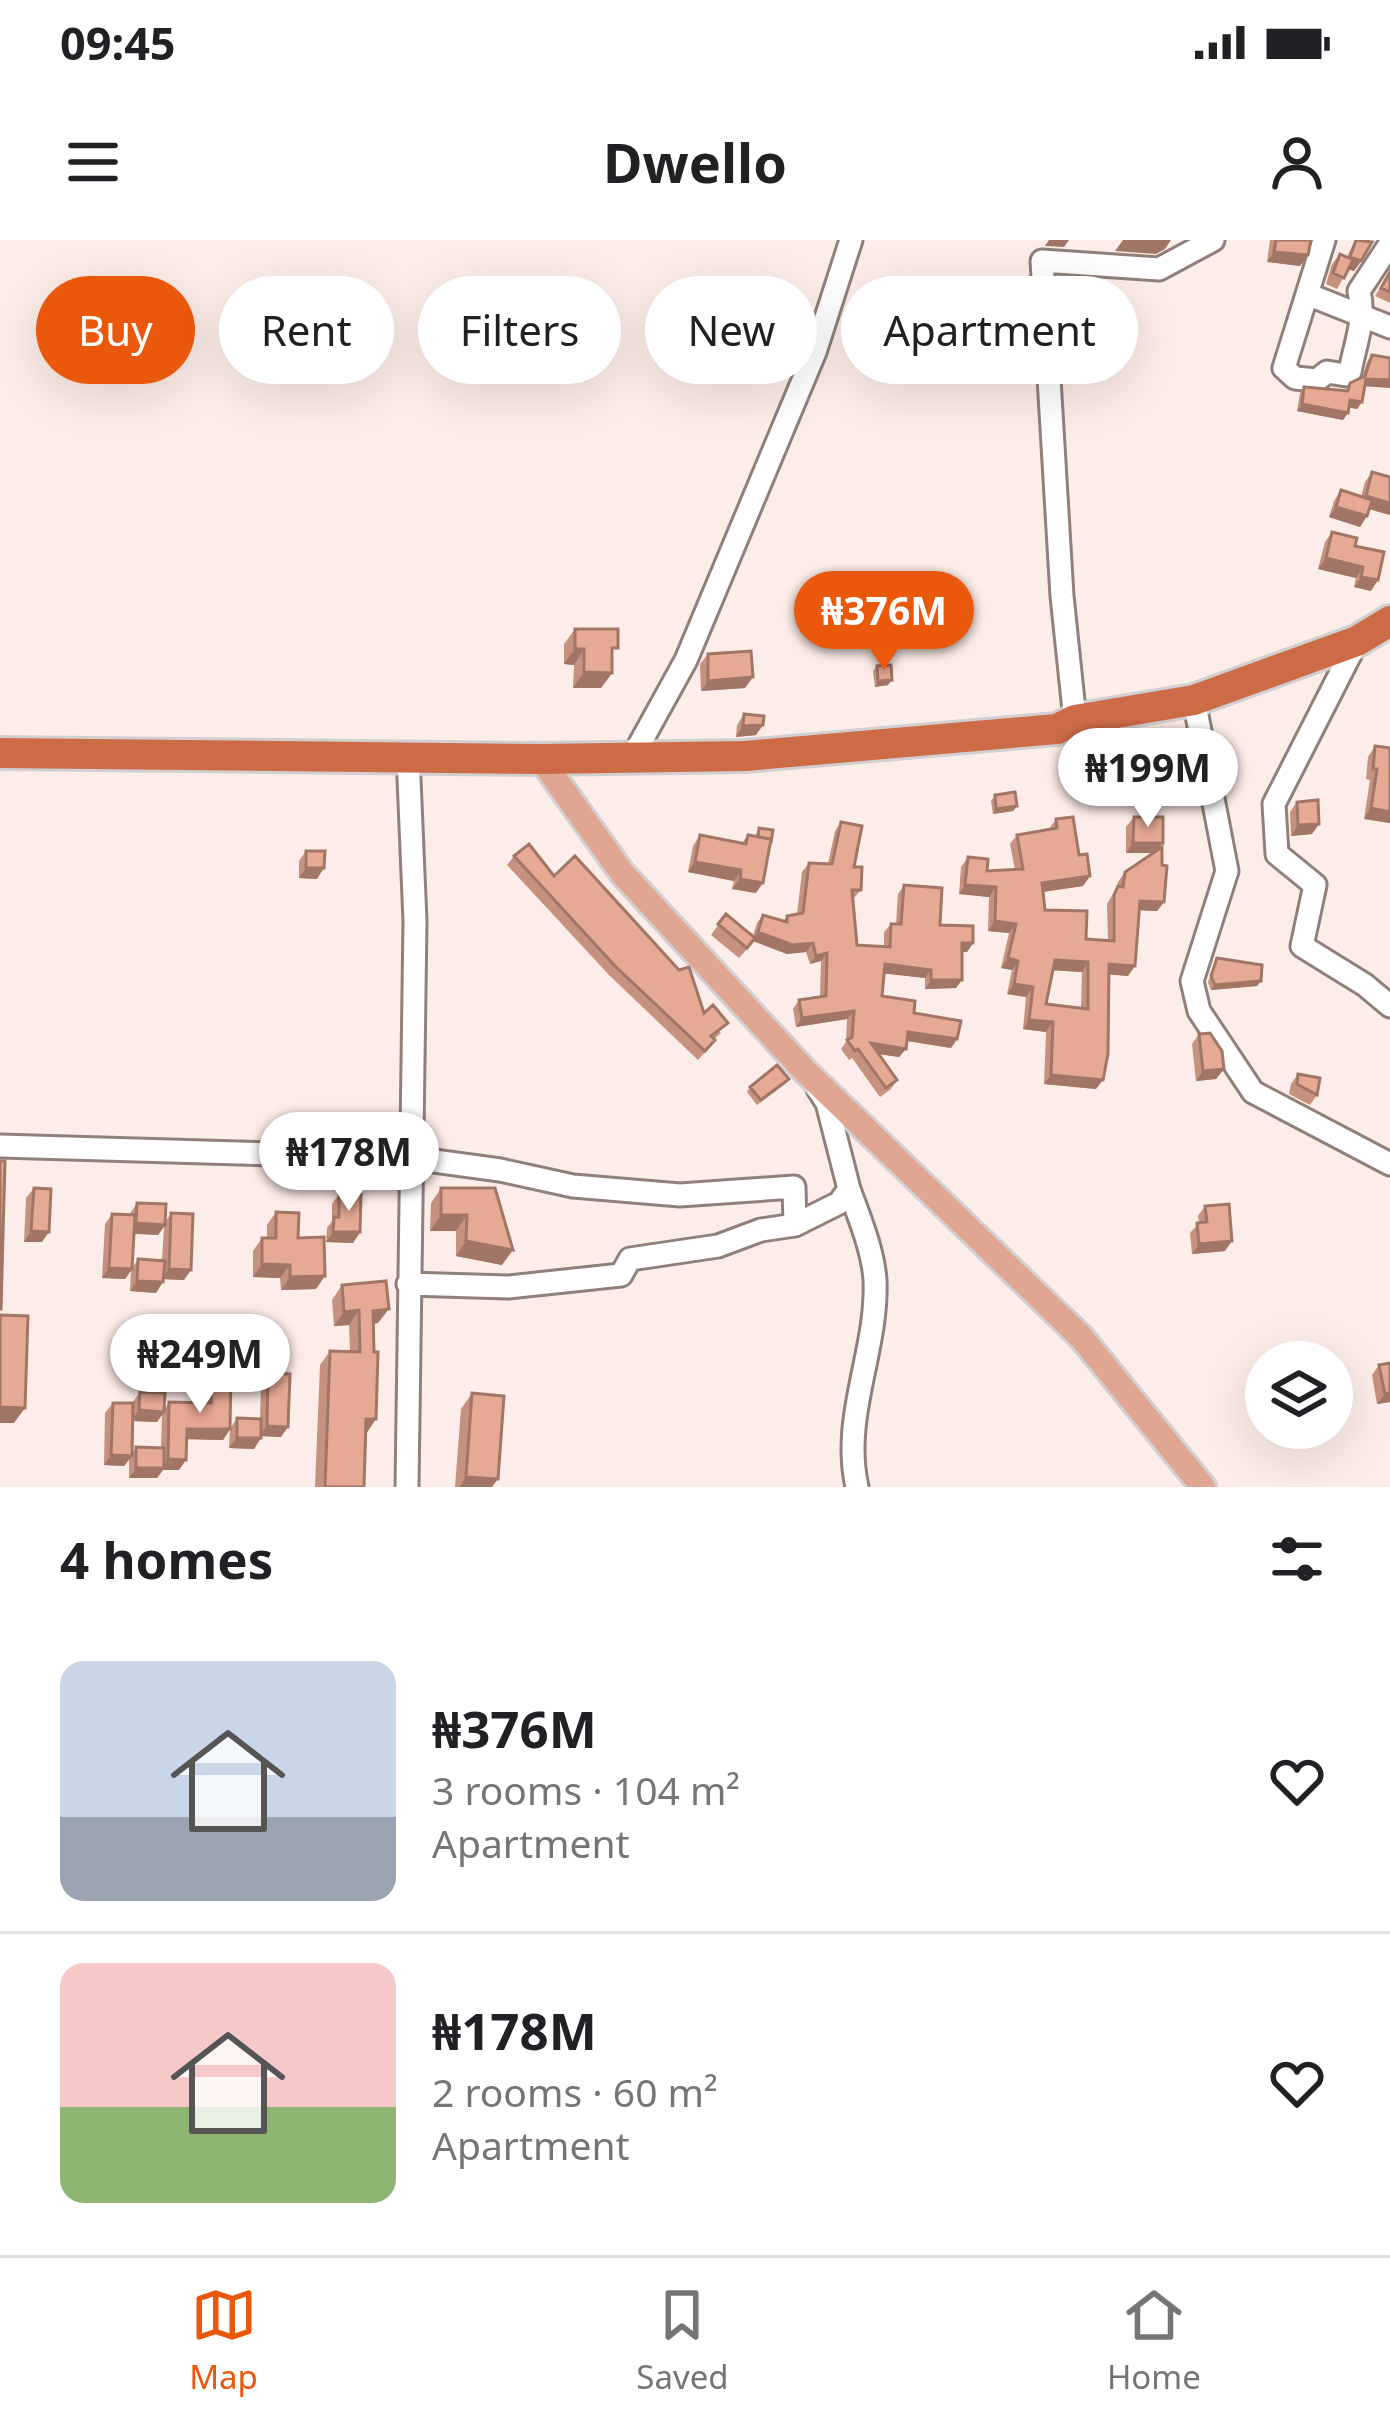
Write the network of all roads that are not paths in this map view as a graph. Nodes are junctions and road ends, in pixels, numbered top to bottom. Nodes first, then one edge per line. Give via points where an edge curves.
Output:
1 (851, 240) edge
2 (1214, 240) edge
3 (1324, 240) edge
4 (1390, 244) edge
5 (1042, 250) edge
6 (1307, 294) junction
7 (1365, 316) junction
8 (1390, 327) edge
9 (1390, 621) edge
10 (1357, 641) junction
11 (1194, 700) junction
12 (1076, 720) junction
13 (0, 753) edge
14 (408, 755) junction
15 (632, 758) junction
16 (541, 760) junction
17 (1390, 1006) edge
18 (804, 1070) junction
19 (0, 1146) edge
20 (412, 1158) junction
21 (1388, 1166) edge
22 (849, 1190) junction
23 (795, 1225) junction
24 (408, 1284) junction
25 (407, 1487) edge
26 (856, 1487) edge
27 (1203, 1487) edge

1 - 15 street via 815,352 686,660
2 - 5 street via 1159,269
3 - 6 street
4 - 7 street via 1359,291
5 - 12 street
6 - 7 street
6 - 7 street via 1284,368 1295,378 1346,376
7 - 8 street
9 - 10 highway
10 - 11 highway
10 - 17 street via 1274,804 1277,854 1315,885 1302,946
11 - 12 highway
11 - 21 street via 1227,871 1192,981 1198,1011 1253,1093
12 - 15 highway via 990,735
13 - 14 highway
14 - 16 highway
14 - 20 street
15 - 16 highway
16 - 18 main road via 622,873
18 - 22 street via 827,1103
18 - 27 main road via 1081,1337
19 - 20 street
20 - 23 street via 680,1195 794,1187
20 - 24 street
22 - 23 street
22 - 26 street via 875,1279 852,1428
23 - 24 street via 630,1259 621,1275 508,1287
24 - 25 street

